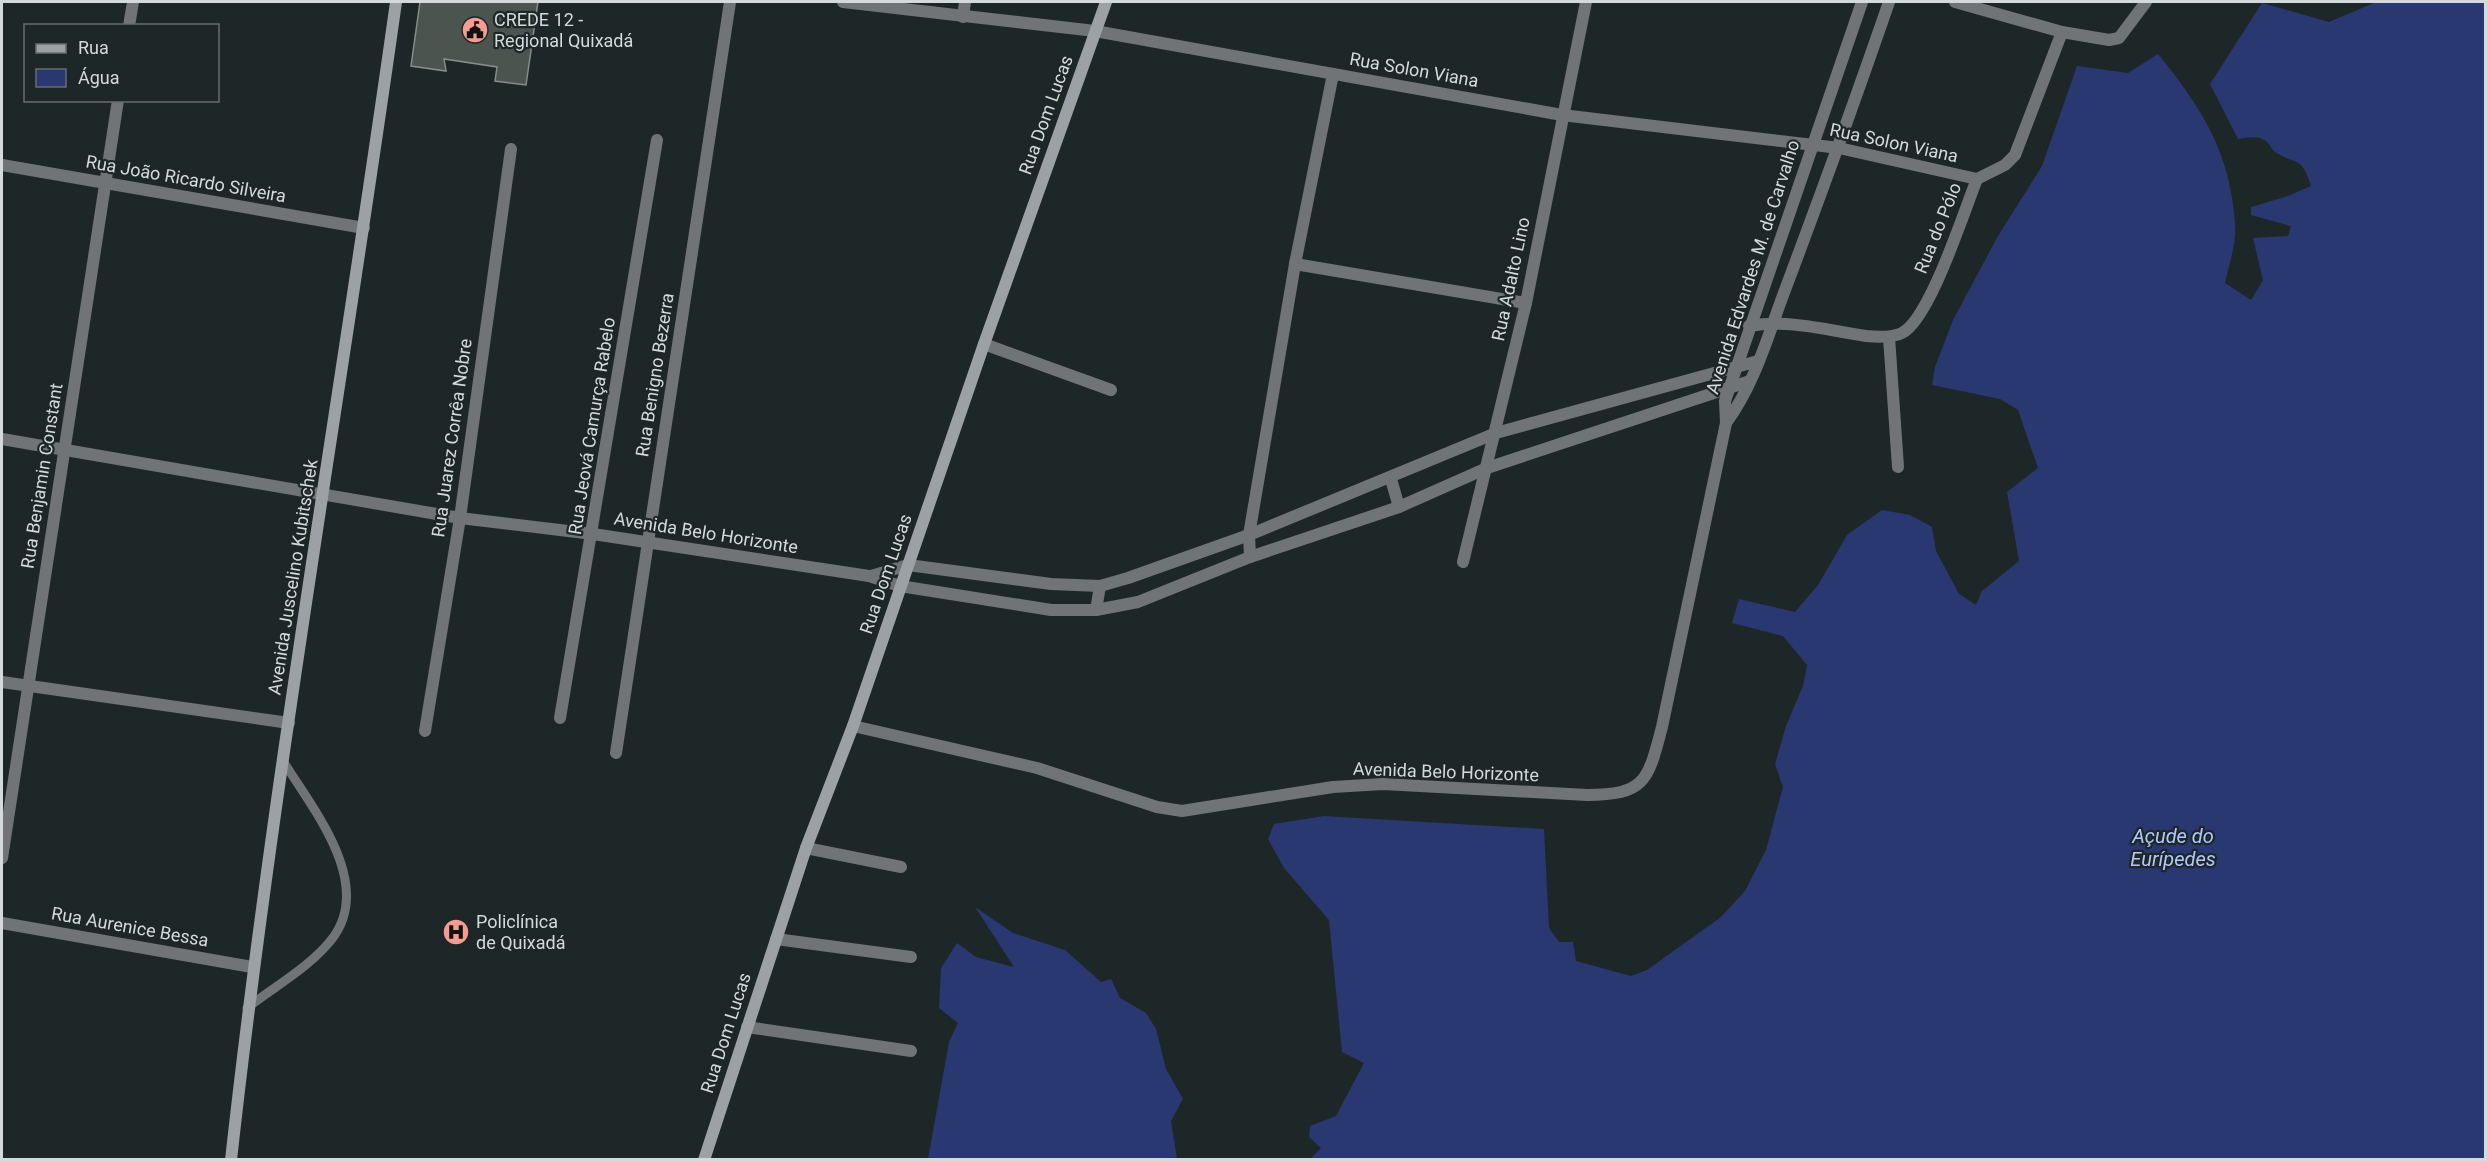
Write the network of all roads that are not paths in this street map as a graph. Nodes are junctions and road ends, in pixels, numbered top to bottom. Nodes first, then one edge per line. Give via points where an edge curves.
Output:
1 (133, 2) edge
2 (396, 2) edge
3 (730, 2) edge
4 (843, 2) edge
5 (965, 2) edge
6 (1106, 2) edge
7 (1586, 2) edge
8 (1862, 2) edge
9 (1888, 2) edge
10 (1955, 2) edge
11 (2146, 2) edge
12 (963, 17) junction
13 (129, 24) edge
14 (1095, 31) junction
15 (2062, 32) junction
16 (1333, 74) junction
17 (118, 102) edge
18 (1562, 115) junction
19 (657, 140) dead end
20 (1813, 144) junction
21 (1839, 148) junction
22 (512, 149) dead end
23 (2, 165) edge
24 (1977, 179) junction
25 (105, 184) junction
26 (364, 228) junction
27 (1294, 264) junction
28 (1526, 303) junction
29 (1773, 322) junction
30 (1749, 326) junction
31 (1889, 337) junction
32 (984, 344) junction
33 (1758, 361) junction
34 (1736, 365) junction
35 (1750, 381) junction
36 (1730, 387) junction
37 (1111, 390) dead end
38 (1726, 423) junction
39 (1496, 433) junction
40 (2, 439) edge
41 (64, 449) junction
42 (1898, 467) dead end
43 (1488, 468) junction
44 (1391, 479) junction
45 (324, 494) junction
46 (1399, 507) junction
47 (460, 518) junction
48 (593, 534) junction
49 (1249, 535) junction
50 (647, 543) junction
51 (1250, 557) junction
52 (1463, 562) dead end
53 (908, 565) junction
54 (869, 576) junction
55 (900, 586) junction
56 (1100, 586) junction
57 (1096, 610) junction
58 (2, 682) edge
59 (28, 687) junction
60 (560, 718) dead end
61 (289, 723) junction
62 (853, 726) junction
63 (425, 730) dead end
64 (616, 753) dead end
65 (283, 761) junction
66 (806, 848) junction
67 (2, 858) edge
68 (901, 867) dead end
69 (2, 923) edge
70 (776, 939) junction
71 (911, 957) dead end
72 (252, 967) junction
73 (248, 1008) junction
74 (747, 1027) junction
75 (911, 1051) dead end
76 (231, 1160) edge
77 (704, 1160) edge

1 - 13 street
2 - 26 street, Avenida Juscelino Kubitschek
3 - 50 street, Rua Benigno Bezerra
4 - 12 street, Rua Solon Viana
5 - 12 street
6 - 14 street, Rua Dom Lucas
7 - 18 street, Rua Adalto Lino
8 - 20 street, Avenida Edvardes M. de Carvalho
9 - 21 street, Avenida Edvardes M. de Carvalho
10 - 15 street
11 - 15 street via 2119,38 2109,40
12 - 14 street, Rua Solon Viana
14 - 16 street, Rua Solon Viana
14 - 32 street, Rua Dom Lucas
15 - 24 street, Rua do Pólo via 2015,155 2005,165
16 - 18 street, Rua Solon Viana
16 - 27 street
17 - 25 street, Rua Benjamin Constant
18 - 20 street, Rua Solon Viana
18 - 28 street, Rua Adalto Lino
19 - 48 street, Rua Jeová Camurça Rabelo
20 - 21 street, Rua Solon Viana
20 - 30 street, Avenida Edvardes M. de Carvalho
21 - 24 street, Rua Solon Viana
21 - 29 street, Avenida Edvardes M. de Carvalho
22 - 47 street, Rua Juarez Corrêa Nobre
23 - 25 street, Rua João Ricardo Silveira
24 - 31 street, Rua do Pólo via 1922,312 1902,333
25 - 26 street, Rua João Ricardo Silveira
25 - 41 street, Rua Benjamin Constant
26 - 45 street, Avenida Juscelino Kubitschek
27 - 28 street
27 - 49 street
28 - 39 street, Rua Adalto Lino
29 - 30 street
29 - 31 street
29 - 33 street, Avenida Edvardes M. de Carvalho
30 - 34 street, Avenida Edvardes M. de Carvalho
31 - 42 street
32 - 37 street
32 - 53 street, Rua Dom Lucas
33 - 34 street, Avenida Belo Horizonte
33 - 35 street, Avenida Edvardes M. de Carvalho
34 - 36 street, Avenida Edvardes M. de Carvalho
34 - 39 street, Avenida Belo Horizonte
35 - 36 street, Avenida Belo Horizonte
35 - 38 street, Avenida Edvardes M. de Carvalho
36 - 38 street, Avenida Edvardes M. de Carvalho via 1725,401
36 - 43 street, Avenida Belo Horizonte
38 - 62 street, Avenida Belo Horizonte via 1652,765 1634,787 1618,795 1383,784 1182,811 1156,807 1037,768
39 - 43 street, Rua Adalto Lino
39 - 44 street, Avenida Belo Horizonte
40 - 41 street
41 - 45 street
41 - 59 street, Rua Benjamin Constant
43 - 46 street, Avenida Belo Horizonte
43 - 52 street, Rua Adalto Lino
44 - 46 street
44 - 49 street, Avenida Belo Horizonte
45 - 47 street, Avenida Belo Horizonte
45 - 61 street, Avenida Juscelino Kubitschek
46 - 51 street, Avenida Belo Horizonte
47 - 48 street, Avenida Belo Horizonte
47 - 63 street, Rua Juarez Corrêa Nobre
48 - 50 street, Avenida Belo Horizonte
48 - 60 street, Rua Jeová Camurça Rabelo
49 - 51 street
49 - 56 street, Avenida Belo Horizonte
50 - 54 street, Avenida Belo Horizonte
50 - 64 street, Rua Benigno Bezerra
51 - 57 street, Avenida Belo Horizonte via 1138,602
53 - 54 street, Avenida Belo Horizonte
53 - 55 street, Rua Dom Lucas
53 - 56 street, Avenida Belo Horizonte via 1051,584
54 - 55 street, Avenida Belo Horizonte
55 - 57 street, Avenida Belo Horizonte via 1051,610
55 - 62 street, Rua Dom Lucas
56 - 57 street
58 - 59 street
59 - 61 street
59 - 67 street, Rua Benjamin Constant
61 - 65 street, Avenida Juscelino Kubitschek
62 - 66 street, Rua Dom Lucas
65 - 72 street, Avenida Juscelino Kubitschek
65 - 73 lane via 333,842 347,879 345,910 333,938 315,957
66 - 68 street
66 - 70 street, Rua Dom Lucas
69 - 72 street, Rua Aurenice Bessa
70 - 71 street
70 - 74 street, Rua Dom Lucas
72 - 73 street, Avenida Juscelino Kubitschek
73 - 76 street, Avenida Juscelino Kubitschek
74 - 75 street
74 - 77 street, Rua Dom Lucas

